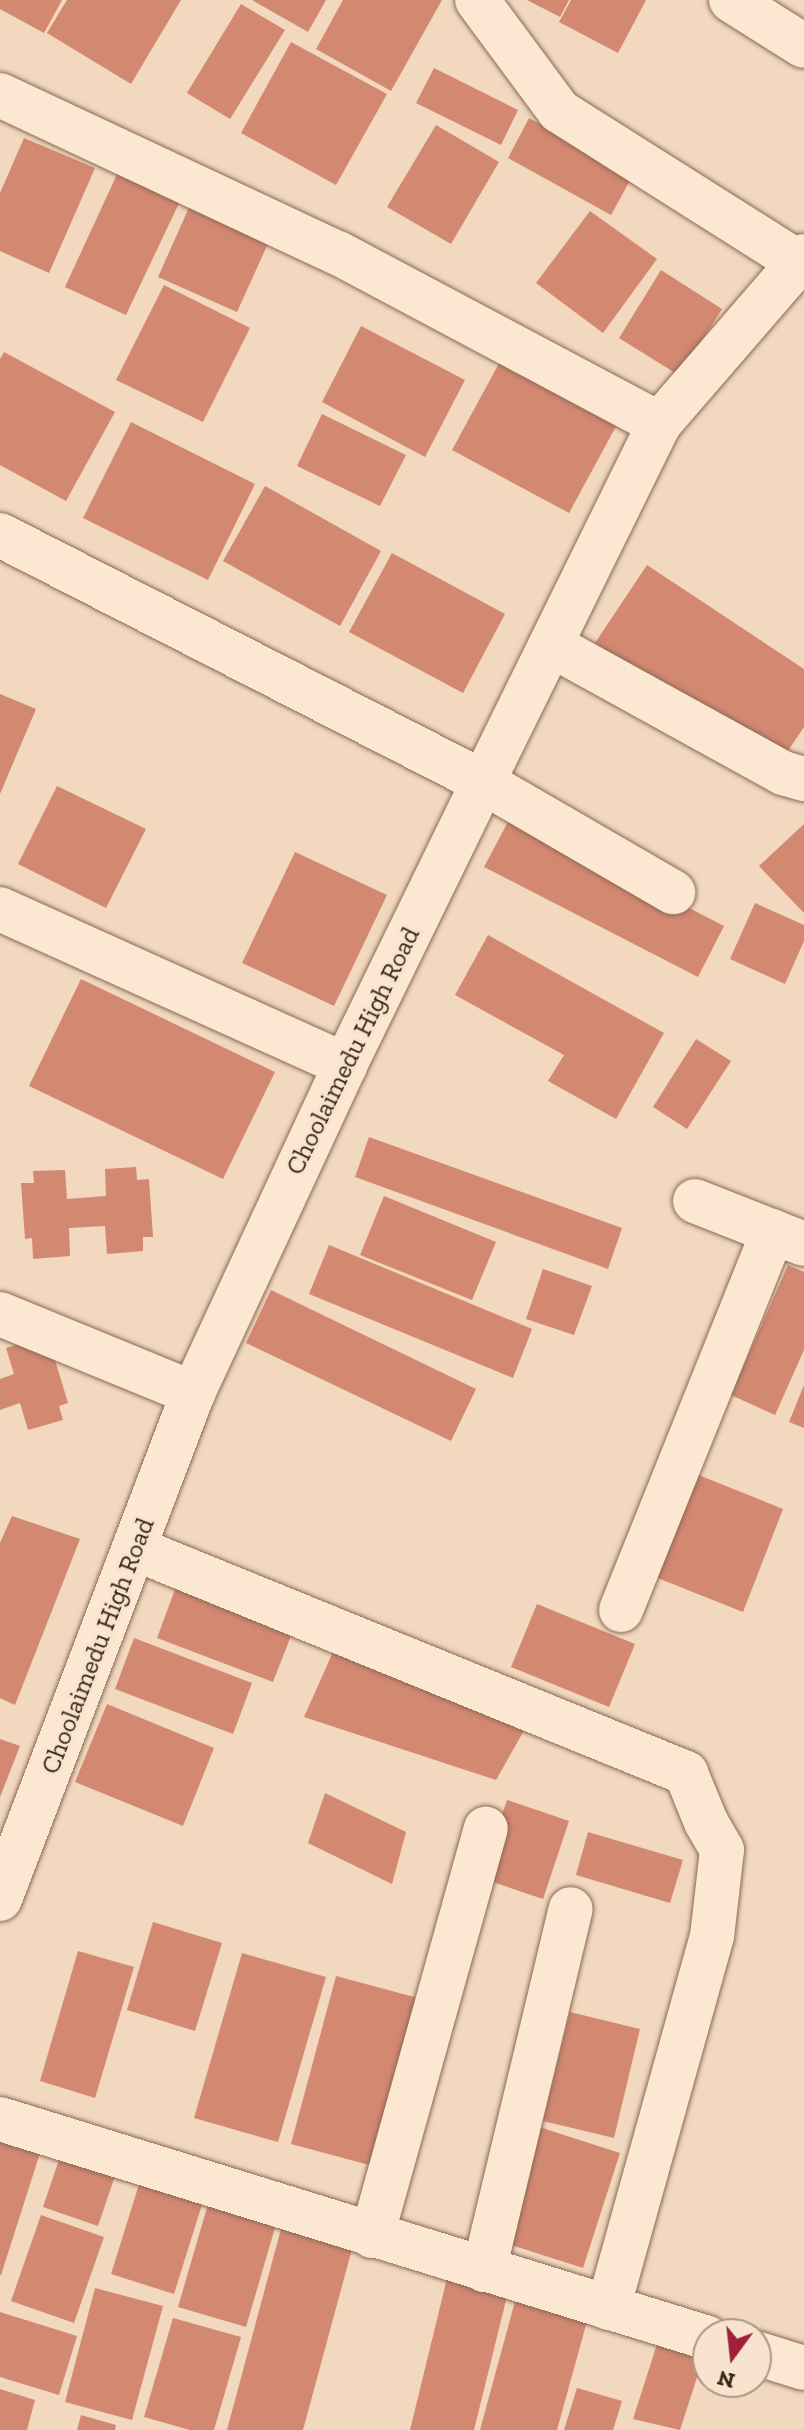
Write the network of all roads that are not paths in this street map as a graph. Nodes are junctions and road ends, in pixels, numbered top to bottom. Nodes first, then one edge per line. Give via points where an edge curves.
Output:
1 (477, 0) edge
2 (731, 0) edge
3 (804, 46) edge
4 (0, 95) edge
5 (801, 260) edge
6 (659, 424) junction
7 (0, 535) edge
8 (551, 645) junction
9 (804, 779) edge
10 (483, 782) junction
11 (673, 892) dead end
12 (0, 909) edge
13 (345, 1065) junction
14 (695, 1201) dead end
15 (789, 1238) edge
16 (0, 1314) edge
17 (193, 1393) junction
18 (136, 1549) junction
19 (621, 1610) dead end
20 (486, 1829) dead end
21 (0, 1899) edge
22 (571, 1909) dead end
23 (0, 2119) edge
24 (372, 2236) junction
25 (484, 2270) junction
26 (608, 2308) junction
27 (692, 2333) edge
28 (772, 2358) edge
29 (804, 2368) edge

1 - 5 street via 559,111
2 - 3 street
4 - 6 street via 338,253
5 - 6 street, Choolaimedu High Road
6 - 8 street, Choolaimedu High Road
7 - 10 street
8 - 9 street via 783,773
8 - 10 street, Choolaimedu High Road
10 - 11 street
10 - 13 street, Choolaimedu High Road
12 - 13 street
13 - 17 street, Choolaimedu High Road
14 - 15 street
15 - 19 street
16 - 17 street
17 - 18 street, Choolaimedu High Road
18 - 21 street, Choolaimedu High Road
18 - 26 street via 686,1773 722,1850 712,1936
20 - 24 street
22 - 25 street
23 - 24 street
24 - 25 street
25 - 26 street
26 - 27 street
28 - 29 street

